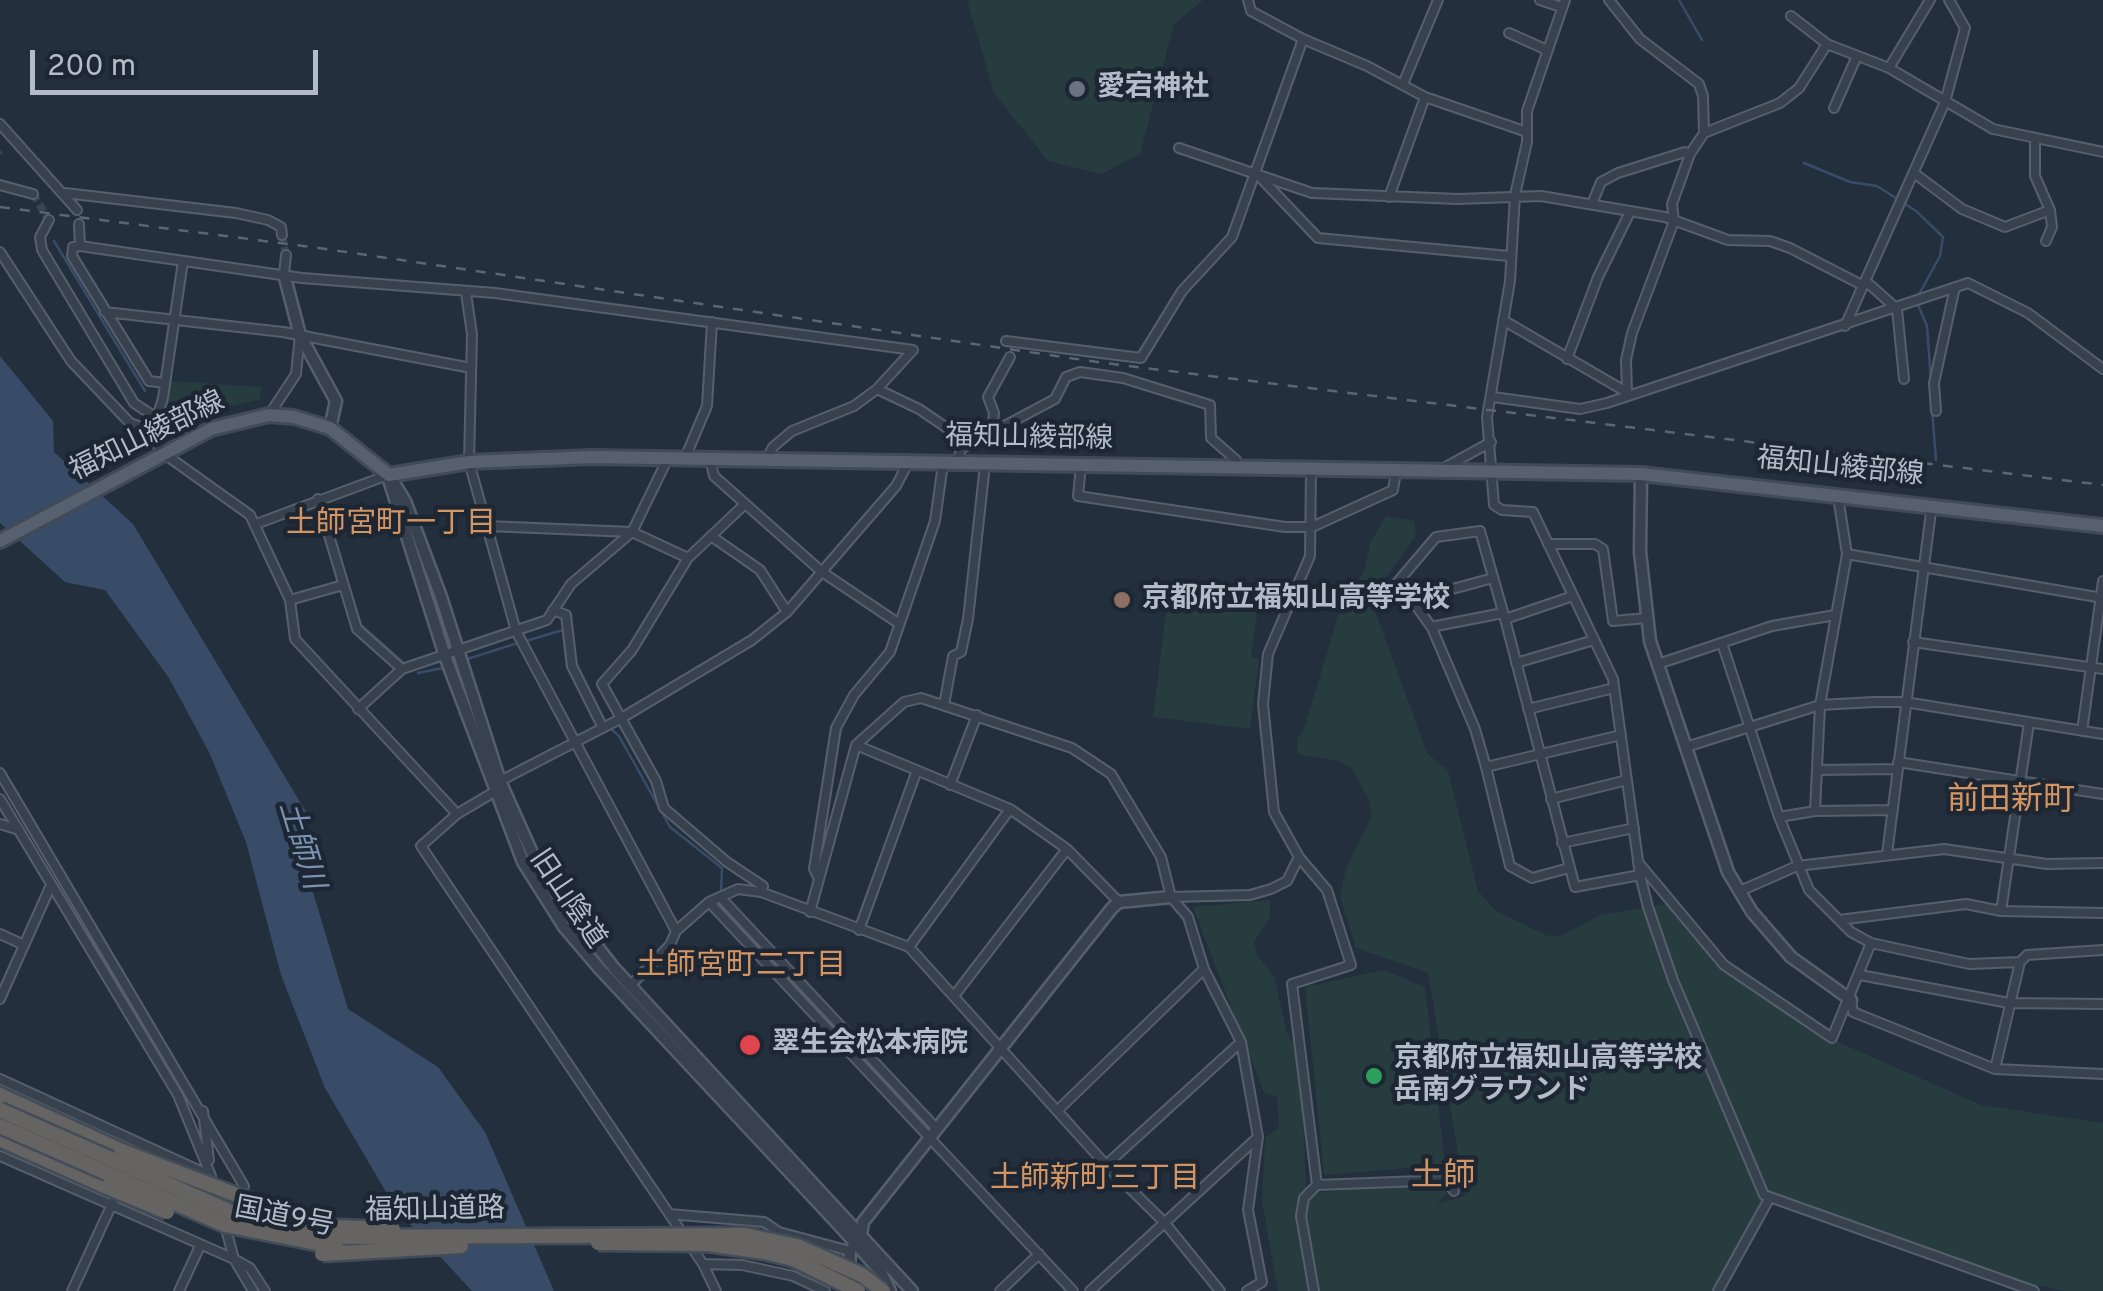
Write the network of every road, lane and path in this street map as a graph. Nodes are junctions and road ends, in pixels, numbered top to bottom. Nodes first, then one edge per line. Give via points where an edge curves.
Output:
1 (1248, 0) edge
2 (1438, 0) edge
3 (1540, 0) edge
4 (1610, 0) edge
5 (1930, 0) edge
6 (1949, 0) edge
7 (1563, 4) edge
8 (1791, 16) dead end
9 (1509, 34) dead end
10 (1303, 39) junction
11 (1826, 44) junction
12 (1547, 50) junction
13 (1857, 56) junction
14 (1889, 68) junction
15 (1403, 84) junction
16 (1424, 97) junction
17 (1945, 102) junction
18 (1834, 108) dead end
19 (0, 124) edge
20 (1527, 132) junction
21 (1704, 133) junction
22 (2035, 141) junction
23 (1178, 148) dead end
24 (2103, 152) edge
25 (1690, 154) junction
26 (1914, 173) junction
27 (1257, 174) junction
28 (0, 185) edge
29 (33, 194) tunnel mouth
30 (65, 194) junction
31 (1515, 195) junction
32 (1389, 197) junction
33 (1592, 204) junction
34 (77, 210) dead end
35 (2050, 210) junction
36 (1630, 212) junction
37 (49, 220) tunnel mouth
38 (1674, 221) junction
39 (79, 224) dead end
40 (282, 234) dead end
41 (2046, 241) dead end
42 (80, 246) junction
43 (0, 252) edge
44 (286, 254) tunnel mouth
45 (1509, 256) junction
46 (184, 261) junction
47 (284, 274) junction
48 (1862, 285) junction
49 (1955, 287) junction
50 (466, 294) junction
51 (1897, 309) junction
52 (105, 312) junction
53 (1504, 320) junction
54 (174, 321) junction
55 (712, 322) junction
56 (1845, 326) junction
57 (300, 335) junction
58 (1006, 341) dead end
59 (1010, 357) dead end
60 (1567, 359) junction
61 (471, 368) junction
62 (2103, 368) edge
63 (1904, 379) dead end
64 (149, 381) junction
65 (165, 383) junction
66 (876, 390) junction
67 (1628, 394) junction
68 (1493, 397) junction
69 (158, 404) junction
70 (1936, 411) dead end
71 (269, 414) junction
72 (155, 417) junction
73 (330, 428) junction
74 (992, 430) junction
75 (152, 432) junction
76 (1491, 442) junction
77 (969, 443) junction
78 (160, 455) junction
79 (668, 458) junction
80 (684, 459) junction
81 (710, 459) junction
82 (766, 460) junction
83 (468, 462) junction
84 (908, 463) junction
85 (950, 464) junction
86 (1081, 466) junction
87 (1236, 469) junction
88 (1310, 470) junction
89 (1438, 471) junction
90 (1396, 472) junction
91 (1492, 472) junction
92 (984, 474) dead end
93 (1641, 474) junction
94 (389, 475) junction
95 (1838, 492) junction
96 (318, 499) junction
97 (745, 504) junction
98 (1932, 504) junction
99 (256, 524) junction
100 (487, 526) junction
101 (1312, 526) junction
102 (2103, 526) edge
103 (632, 532) junction
104 (712, 536) junction
105 (0, 540) edge
106 (1548, 544) junction
107 (1848, 554) junction
108 (688, 558) junction
109 (1924, 566) junction
110 (822, 572) junction
111 (1493, 578) junction
112 (2103, 581) edge
113 (343, 585) junction
114 (1573, 596) junction
115 (2102, 598) edge
116 (290, 600) junction
117 (1412, 600) junction
118 (554, 610) junction
119 (788, 612) junction
120 (1834, 615) junction
121 (1504, 616) junction
122 (1647, 618) junction
123 (898, 623) junction
124 (1431, 626) junction
125 (516, 630) junction
126 (1594, 640) junction
127 (1913, 642) junction
128 (1722, 643) junction
129 (451, 654) junction
130 (1516, 663) junction
131 (1658, 664) junction
132 (2090, 667) junction
133 (402, 669) junction
134 (2103, 669) edge
135 (1614, 688) junction
136 (1904, 702) junction
137 (944, 705) junction
138 (1820, 705) junction
139 (358, 709) junction
140 (1528, 709) junction
141 (977, 715) junction
142 (620, 719) junction
143 (2030, 723) junction
144 (1748, 726) junction
145 (603, 728) junction
146 (2082, 731) junction
147 (2103, 734) edge
148 (1621, 736) junction
149 (576, 742) junction
150 (856, 746) junction
151 (1686, 747) junction
152 (1540, 756) junction
153 (1898, 765) junction
154 (1486, 767) junction
155 (1817, 770) junction
156 (916, 772) junction
157 (0, 773) edge
158 (1627, 780) junction
159 (2021, 782) junction
160 (950, 785) junction
161 (497, 786) junction
162 (2103, 794) edge
163 (0, 799) edge
164 (1551, 799) junction
165 (1010, 810) junction
166 (1892, 810) junction
167 (1815, 811) junction
168 (456, 814) junction
169 (1779, 817) junction
170 (0, 824) edge
171 (1634, 828) junction
172 (19, 830) junction
173 (1562, 843) junction
174 (1067, 849) junction
175 (1887, 854) junction
176 (1299, 857) junction
177 (2010, 859) junction
178 (1638, 862) junction
179 (2103, 863) edge
180 (1798, 866) junction
181 (1569, 868) junction
182 (1640, 875) junction
183 (819, 878) junction
184 (51, 885) junction
185 (1740, 891) junction
186 (761, 892) junction
187 (1171, 897) junction
188 (722, 899) junction
189 (709, 902) junction
190 (1119, 902) junction
191 (2001, 911) junction
192 (810, 912) junction
193 (2103, 913) edge
194 (1839, 920) junction
195 (859, 930) junction
196 (676, 931) junction
197 (0, 934) edge
198 (1871, 942) junction
199 (24, 945) junction
200 (909, 947) junction
201 (2103, 950) edge
202 (2020, 962) junction
203 (1204, 968) junction
204 (1860, 975) junction
205 (630, 986) junction
206 (954, 996) junction
207 (0, 999) edge
208 (1851, 1000) junction
209 (2009, 1003) junction
210 (2103, 1004) edge
211 (1241, 1042) junction
212 (999, 1048) junction
213 (1995, 1069) junction
214 (2103, 1074) edge
215 (0, 1079) edge
216 (0, 1095) edge
217 (1059, 1109) junction
218 (0, 1110) edge
219 (203, 1111) junction
220 (0, 1126) edge
221 (933, 1134) junction
222 (1258, 1138) junction
223 (0, 1139) edge
224 (140, 1143) junction
225 (0, 1156) edge
226 (1106, 1166) junction
227 (212, 1176) junction
228 (1317, 1185) junction
229 (244, 1186) dead end
230 (1454, 1192) dead end
231 (1769, 1199) junction
232 (111, 1207) junction
233 (668, 1214) junction
234 (1164, 1222) junction
235 (479, 1236) junction
236 (856, 1244) junction
237 (200, 1246) junction
238 (460, 1246) junction
239 (1039, 1254) junction
240 (234, 1259) junction
241 (704, 1264) junction
242 (72, 1291) edge
243 (179, 1291) edge
244 (254, 1291) edge
245 (265, 1291) edge
246 (716, 1291) edge
247 (825, 1291) edge
248 (857, 1291) edge
249 (886, 1291) edge
250 (912, 1291) edge
251 (1000, 1291) edge
252 (1072, 1291) edge
253 (1090, 1291) edge
254 (1220, 1291) edge
255 (1247, 1291) edge
256 (1314, 1291) edge
257 (1718, 1291) edge
258 (2034, 1291) edge

1 - 10 street via 1251,11
2 - 15 street
3 - 7 street
4 - 21 street via 1640,39 1699,84
5 - 14 street
6 - 17 street via 1966,28
7 - 12 street
8 - 11 street
9 - 12 street
10 - 15 street
10 - 27 street
11 - 13 street
11 - 21 street via 1799,88 1780,103
12 - 20 street
13 - 14 street
13 - 18 street
14 - 17 street
15 - 16 street
16 - 20 street
16 - 32 street
17 - 22 street via 1993,129
17 - 26 street
19 - 30 street
20 - 31 street
21 - 25 street
22 - 24 street
22 - 35 street via 2035,176
23 - 27 street
25 - 33 street via 1602,182
25 - 38 street via 1672,204
26 - 35 street via 1962,210 2005,228
26 - 48 street
27 - 32 street via 1312,193
27 - 45 street via 1318,238
27 - 58 street via 1232,237 1182,291 1141,358
28 - 29 street
30 - 34 street
30 - 40 street via 236,214 268,220
31 - 32 street
31 - 33 street
31 - 45 street
33 - 36 street
35 - 41 street
36 - 38 street
36 - 60 street
37 - 72 street via 42,250 134,403
38 - 48 street via 1728,240 1790,248
38 - 67 street via 1632,333
39 - 42 street
42 - 46 street
42 - 52 street via 72,256
43 - 75 street via 72,362 130,423
44 - 47 street
45 - 53 street
46 - 47 street
46 - 54 street
47 - 50 street
47 - 57 street
48 - 51 street
48 - 56 street
49 - 51 street
49 - 62 street via 1968,283 1987,290
49 - 70 street via 1934,383
50 - 55 street
50 - 61 street
51 - 56 street
51 - 63 street
52 - 54 street
52 - 64 street
53 - 60 street
53 - 68 street
54 - 57 street
54 - 65 street
55 - 66 street via 914,350
55 - 80 street via 707,406
56 - 67 street
57 - 61 street
57 - 71 street via 296,374
57 - 73 street via 336,401
59 - 74 street via 988,397
60 - 67 street
61 - 83 street
64 - 65 street
64 - 69 street
65 - 69 street
66 - 77 street via 919,408
66 - 82 street via 792,432
67 - 68 street via 1580,409
68 - 76 street via 1487,416
69 - 72 street
71 - 73 main road, 福知山綾部線
71 - 78 main road, 福知山綾部線 via 211,429
72 - 75 street
73 - 94 main road, 福知山綾部線
74 - 77 street
74 - 87 street via 1054,399 1066,377 1099,374 1210,405 1211,438 1236,460
75 - 78 street
76 - 89 street
76 - 91 street
77 - 85 street
78 - 99 street via 231,499
78 - 105 main road, 福知山綾部線
79 - 80 main road, 福知山綾部線
79 - 83 main road, 福知山綾部線
79 - 103 street
80 - 81 main road, 福知山綾部線
81 - 82 main road, 福知山綾部線
81 - 97 street via 714,476
82 - 84 main road, 福知山綾部線
83 - 94 main road, 福知山綾部線
83 - 100 street
84 - 85 main road, 福知山綾部線
84 - 110 street
85 - 86 main road, 福知山綾部線
85 - 123 street
86 - 87 main road, 福知山綾部線
86 - 101 street via 1078,496
87 - 88 main road, 福知山綾部線
88 - 90 main road, 福知山綾部線
88 - 101 street
89 - 90 main road, 福知山綾部線
89 - 91 main road, 福知山綾部線
90 - 101 street via 1393,490
91 - 93 main road, 福知山綾部線
91 - 106 street via 1494,505 1533,512
92 - 137 street via 968,619
93 - 95 main road, 福知山綾部線
93 - 122 street
94 - 96 street
94 - 129 street
95 - 98 main road, 福知山綾部線
95 - 107 street
96 - 99 street
96 - 113 street
97 - 104 street
97 - 110 street
98 - 102 main road, 福知山綾部線
98 - 109 street
99 - 116 street
100 - 103 street
100 - 125 street
101 - 176 street via 1310,556 1268,654 1263,704 1274,812
103 - 108 street
103 - 118 street via 572,584
104 - 108 street
104 - 119 street via 760,570
106 - 114 street
106 - 122 street via 1603,549 1613,621
107 - 109 street
107 - 120 street
108 - 142 street via 632,650 602,684
109 - 115 street
109 - 127 street
110 - 119 street
110 - 123 street
111 - 117 street
111 - 117 street via 1480,530 1436,537 1390,591
111 - 121 street
112 - 115 street
113 - 116 street
113 - 133 street via 357,629
114 - 121 street
114 - 126 street
115 - 132 street
116 - 139 street via 295,639
117 - 124 street
118 - 125 street via 547,620
118 - 145 street via 566,614 572,666
119 - 142 street
120 - 128 street
120 - 138 street
121 - 124 street
121 - 130 street
122 - 131 street
123 - 183 street via 890,652 836,728 814,869
124 - 154 street
125 - 129 street
125 - 149 street
126 - 130 street
126 - 135 street
127 - 132 street
127 - 136 street
128 - 131 street
128 - 144 street
129 - 133 street
129 - 161 street
130 - 140 street
131 - 151 street
132 - 134 street
132 - 146 street
133 - 139 street
135 - 140 street
135 - 148 street
136 - 138 street
136 - 143 street
136 - 153 street
137 - 141 street
137 - 150 street via 921,698 904,702
138 - 144 street
138 - 155 street
139 - 168 street
140 - 152 street
141 - 160 street
141 - 187 street via 1072,748 1111,774 1161,856
142 - 145 street
142 - 186 street via 664,808 763,886
143 - 146 street
143 - 159 street
144 - 151 street
144 - 169 street
145 - 149 street
146 - 147 street
148 - 152 street
148 - 158 street
149 - 161 street
149 - 196 street
150 - 156 street
150 - 183 street
151 - 185 street
152 - 154 street
152 - 164 street
153 - 155 street
153 - 159 street
153 - 166 street
154 - 181 street via 1510,866 1532,878
155 - 167 street
156 - 160 street
156 - 195 street
157 - 219 street
158 - 164 street
158 - 171 street
159 - 162 street
159 - 177 street
160 - 165 street
161 - 168 street
161 - 205 street, 旧山陰道 via 555,893
161 - 236 street via 523,862 564,927
163 - 172 street
164 - 173 street
165 - 174 street
165 - 200 street
166 - 167 street
166 - 175 street
167 - 169 street
168 - 233 street via 421,846
169 - 180 street
170 - 172 street
171 - 173 street
171 - 178 street
172 - 184 street
173 - 181 street
174 - 190 street
174 - 206 street
175 - 177 street via 1944,849
175 - 180 street
176 - 187 street via 1287,881 1271,889
176 - 228 street via 1326,890 1351,966 1292,984
177 - 179 street
177 - 191 street
178 - 182 street
178 - 208 street via 1724,965 1832,1038
180 - 185 street
180 - 194 street
181 - 182 street via 1574,887
182 - 231 street via 1673,980
183 - 192 street
184 - 199 street
184 - 227 street via 178,1096
185 - 208 street via 1791,957
186 - 188 street via 738,889
186 - 192 street
187 - 190 street
187 - 203 street via 1188,917
188 - 189 street
188 - 221 street
189 - 196 street
189 - 221 street
190 - 212 street
191 - 193 street
191 - 194 street via 1966,904
192 - 195 street
194 - 198 street
195 - 200 street
196 - 205 street
197 - 199 street
198 - 202 street via 1969,964
198 - 204 street
199 - 207 street
200 - 206 street
201 - 202 street via 2027,954
202 - 209 street
203 - 211 street
203 - 217 street
204 - 208 street
204 - 209 street
205 - 236 street, 旧山陰道
206 - 212 street
208 - 213 street via 1853,1012
209 - 210 street
209 - 213 street
211 - 222 street
211 - 226 street
212 - 217 street
212 - 221 street
213 - 214 street
215 - 224 street
216 - 235 highway, bridge via 296,1218 334,1227
217 - 226 street
218 - 235 highway, 福知山道路, bridge via 259,1222 351,1238
219 - 227 street
219 - 229 street
220 - 238 highway, 福知山道路, bridge via 239,1229 319,1246
221 - 236 street via 863,1222
221 - 239 street
222 - 234 street
222 - 255 street via 1248,1210 1262,1282
223 - 238 highway, 国道9号, bridge via 214,1231 311,1254
224 - 227 street
224 - 232 street
225 - 232 street
226 - 234 street
227 - 240 street
228 - 230 street via 1446,1180
228 - 256 street via 1304,1198 1301,1216
231 - 257 street
231 - 258 street
232 - 237 street
232 - 242 street
233 - 236 street via 748,1219
233 - 241 street
234 - 253 street
234 - 254 street
235 - 249 highway, 福知山道路, bridge via 745,1235 797,1246
236 - 248 street via 847,1263
236 - 249 street via 881,1272
236 - 250 street, 旧山陰道
237 - 240 street
237 - 243 street
238 - 248 highway, 福知山道路, bridge via 720,1246 793,1259
239 - 251 street
239 - 252 street
240 - 244 street
240 - 245 street via 250,1268
241 - 246 street
241 - 247 street via 793,1276

